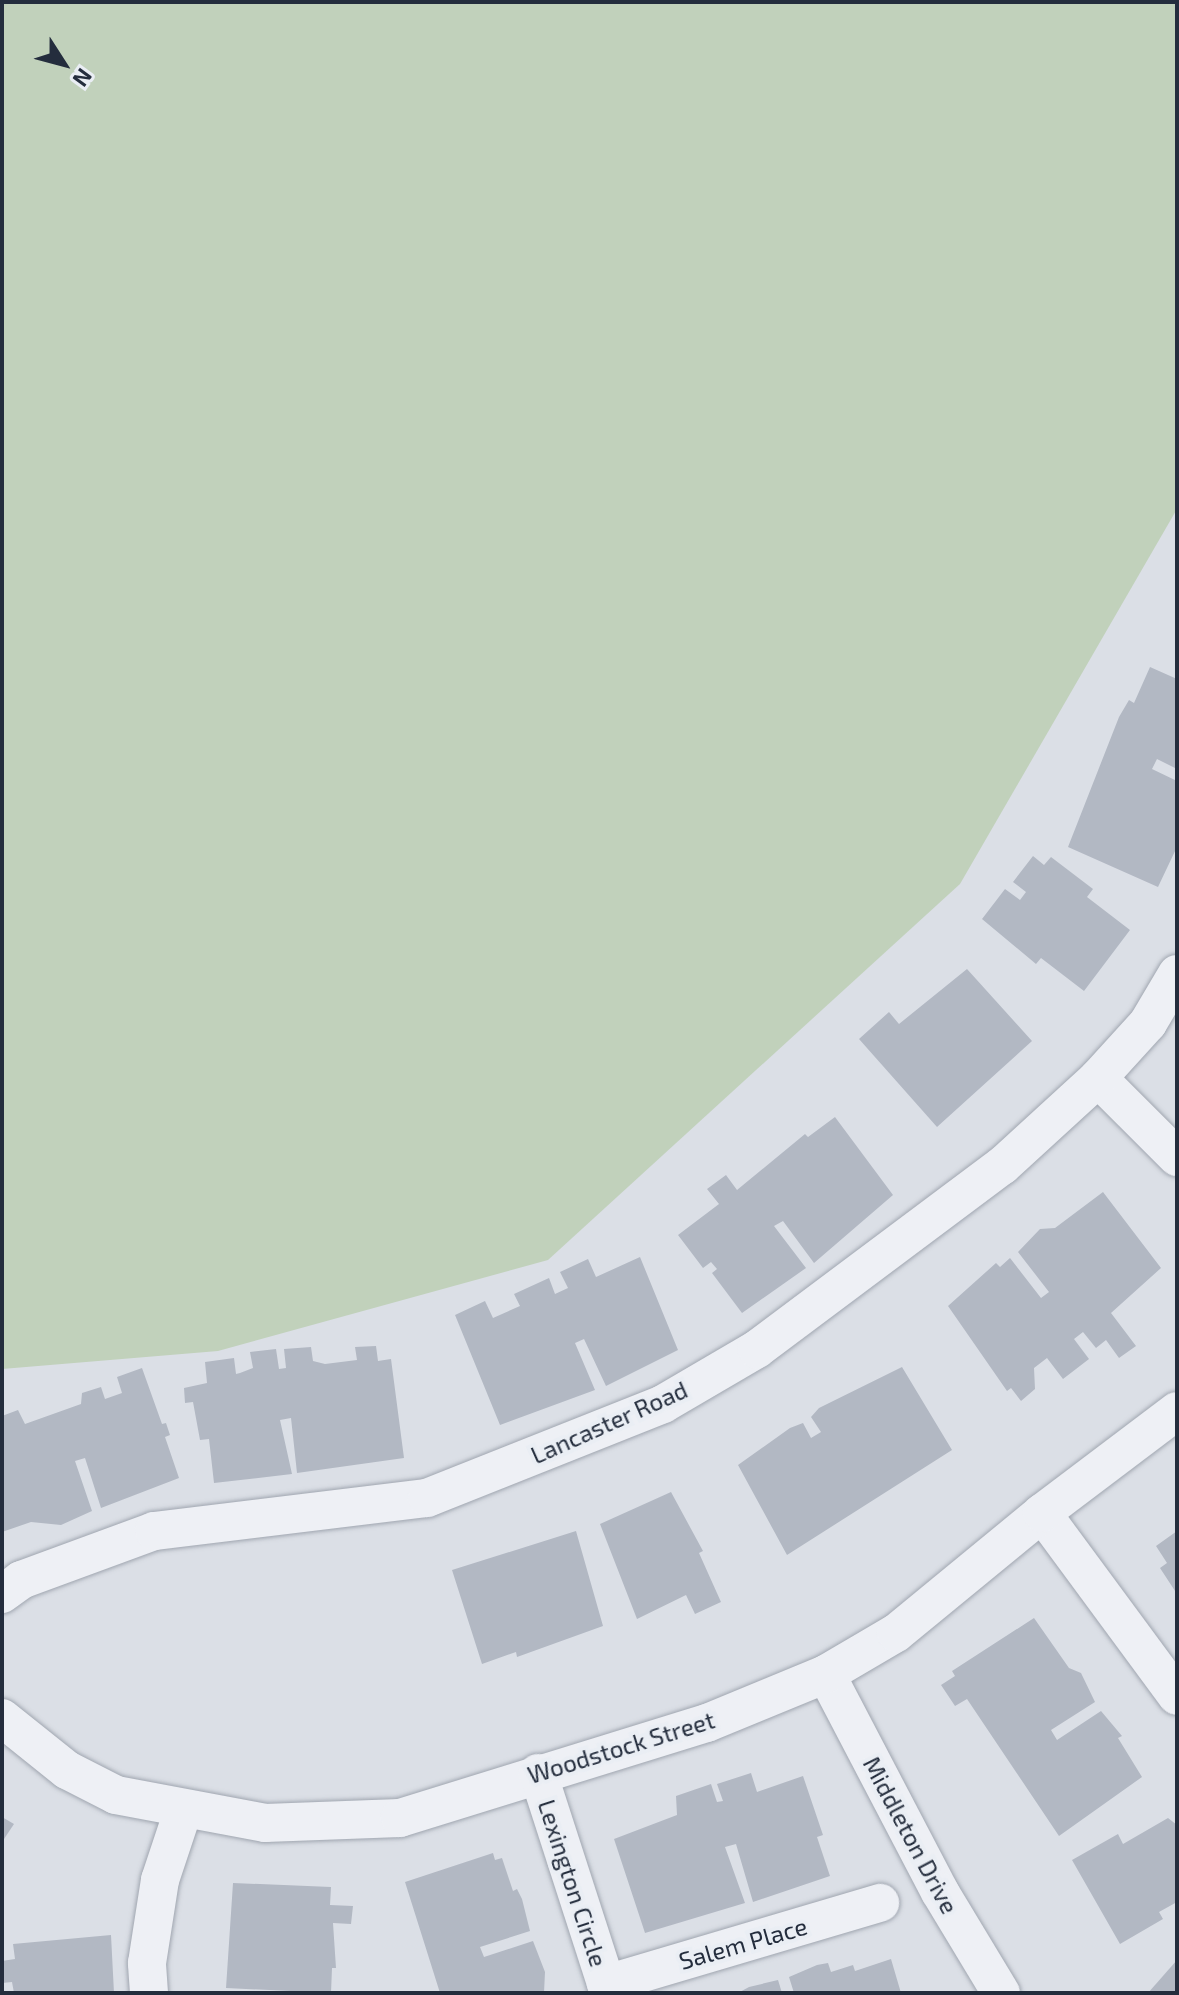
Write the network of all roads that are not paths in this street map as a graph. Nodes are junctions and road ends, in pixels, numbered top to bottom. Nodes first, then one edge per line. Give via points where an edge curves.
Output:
1 (1177, 974) edge
2 (1098, 1078) junction
3 (1177, 1157) edge
4 (1177, 1411) edge
5 (1042, 1513) junction
6 (2, 1594) edge
7 (826, 1674) junction
8 (1177, 1696) edge
9 (2, 1718) edge
10 (538, 1773) junction
11 (183, 1811) junction
12 (880, 1903) dead end
13 (607, 1988) edge
14 (149, 1993) edge
15 (1001, 1993) edge

1 - 2 street, Lancaster Road via 1148,1023
2 - 3 street
2 - 6 street, Lancaster Road via 1002,1166 757,1349 663,1404 427,1498 154,1531 21,1580
4 - 5 street, Woodstock Street
5 - 7 street, Woodstock Street via 896,1633
5 - 8 street
7 - 10 street, Woodstock Street via 707,1723
7 - 15 street, Middleton Drive via 940,1892
9 - 11 street, Woodstock Street via 67,1770 116,1795
10 - 11 street, Woodstock Street via 400,1818 265,1823
10 - 13 street, Lexington Circle
11 - 14 street via 160,1880 147,1963
12 - 13 street, Salem Place

